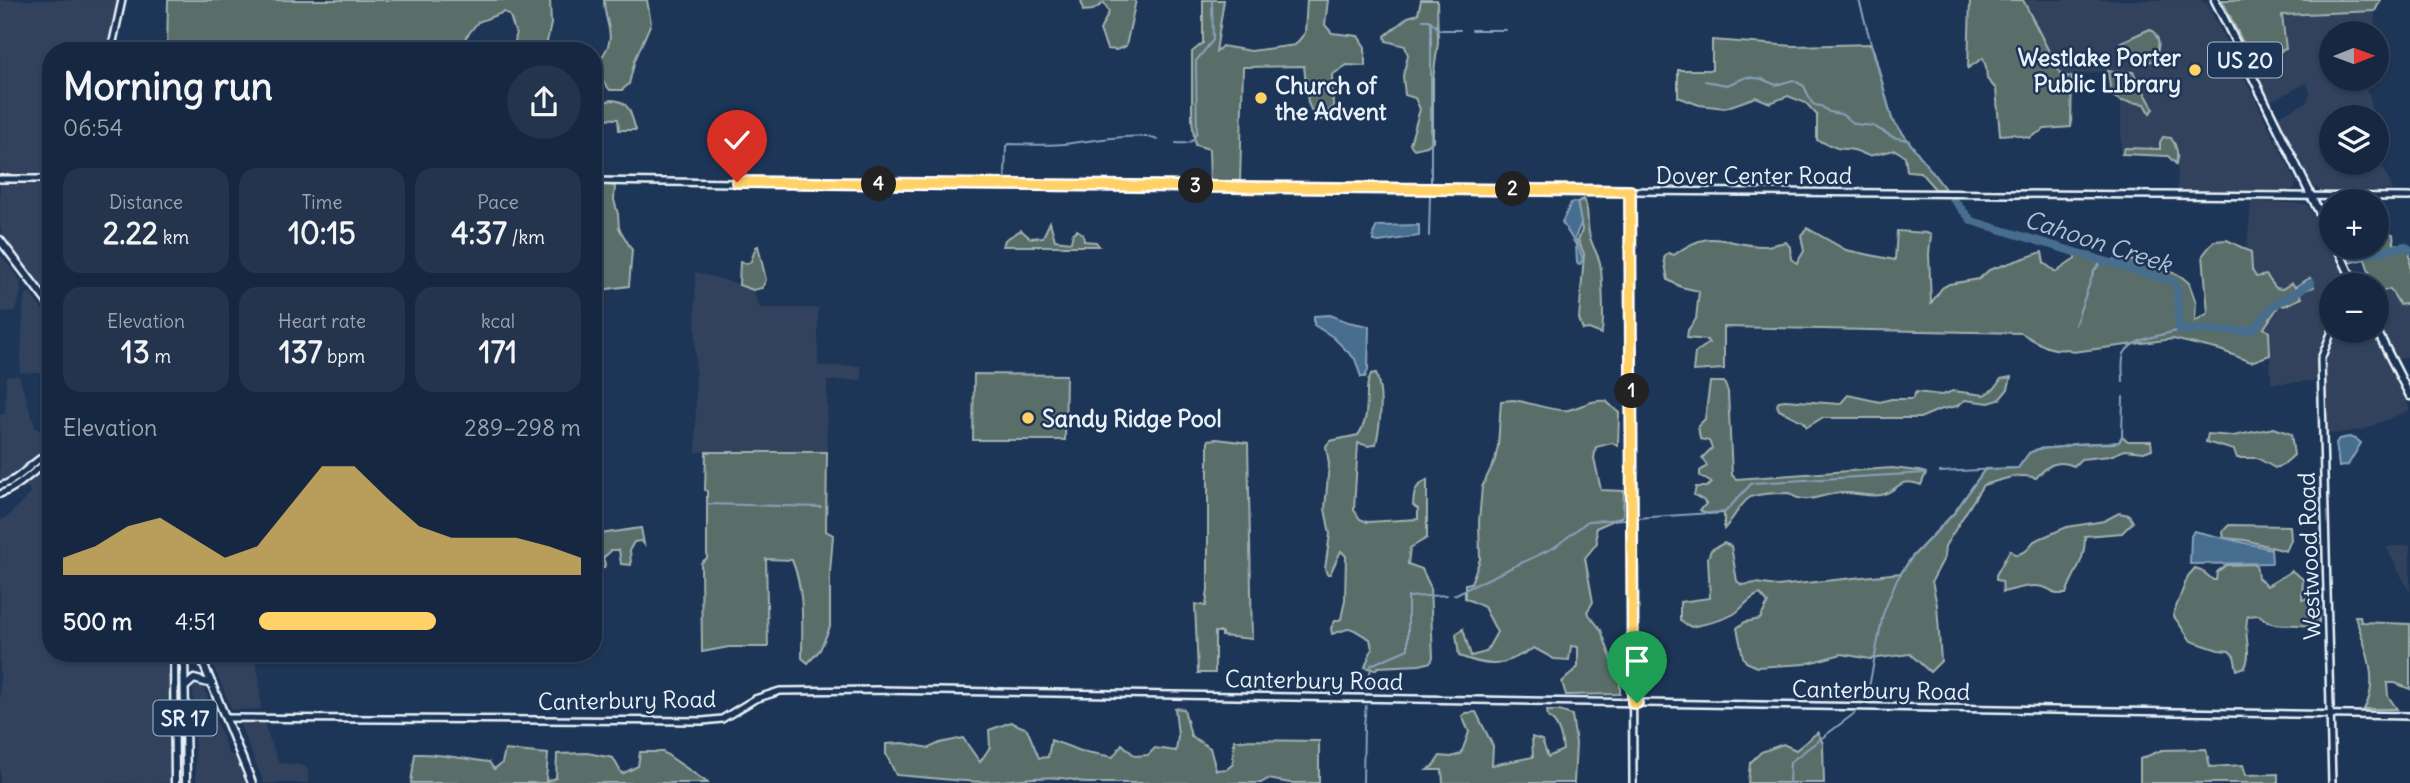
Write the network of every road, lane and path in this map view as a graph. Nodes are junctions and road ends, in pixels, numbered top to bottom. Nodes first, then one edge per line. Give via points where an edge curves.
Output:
1 (122, 0) edge
2 (2215, 0) edge
3 (113, 42) edge
4 (42, 178) edge
5 (0, 179) edge
6 (602, 181) edge
7 (1630, 191) junction
8 (2311, 195) junction
9 (2410, 197) edge
10 (2319, 211) edge
11 (0, 240) edge
12 (42, 295) edge
13 (2327, 343) edge
14 (2383, 343) edge
15 (2410, 396) edge
16 (42, 456) edge
17 (42, 465) edge
18 (0, 486) edge
19 (0, 494) edge
20 (174, 662) edge
21 (184, 662) edge
22 (203, 662) edge
23 (212, 684) junction
24 (185, 687) junction
25 (1633, 703) junction
26 (2332, 715) junction
27 (2410, 716) edge
28 (225, 718) junction
29 (175, 783) edge
30 (186, 783) edge
31 (252, 783) edge
32 (1633, 783) edge
33 (2332, 783) edge

1 - 3 street
2 - 8 main road, US 20
4 - 5 street
6 - 7 street, Dover Center Road
7 - 8 street, Dover Center Road
7 - 25 street
8 - 9 street, Dover Center Road
8 - 10 main road, US 20
11 - 12 main road
13 - 26 street, Westwood Road via 2321,359
14 - 15 main road
16 - 18 street via 18,478
17 - 19 street via 24,482
20 - 29 main road, SR 17
21 - 24 main road, SR 17
22 - 23 main road
23 - 24 main road via 194,679
23 - 28 main road
24 - 30 main road, SR 17
25 - 26 street, Canterbury Road
25 - 28 street, Canterbury Road via 780,691 755,699 722,719 703,721
25 - 32 street
26 - 27 street, Canterbury Road
26 - 33 street, Westwood Road
28 - 31 main road

